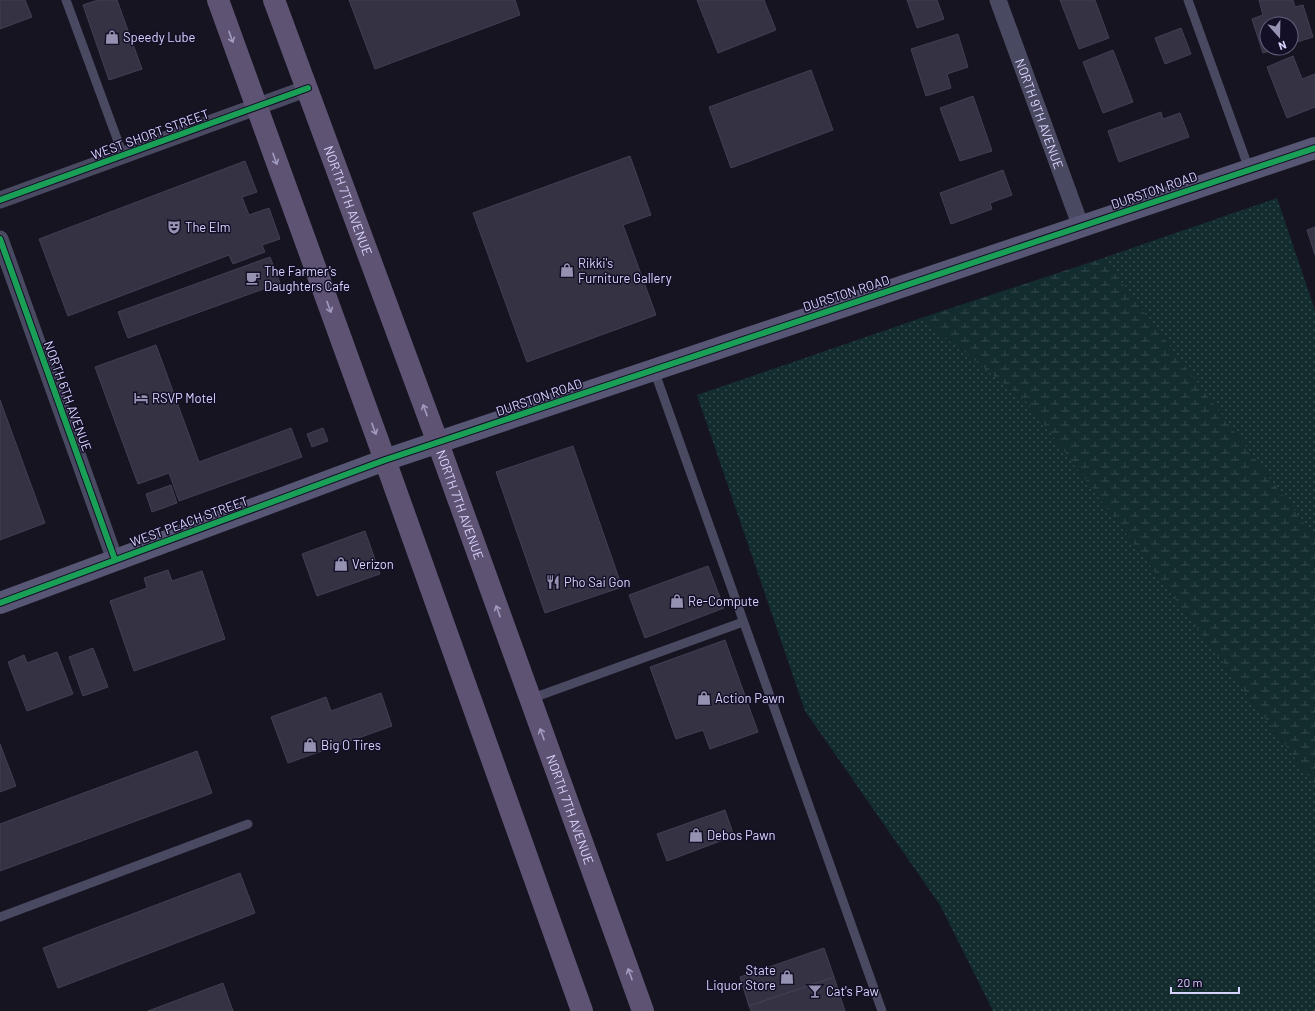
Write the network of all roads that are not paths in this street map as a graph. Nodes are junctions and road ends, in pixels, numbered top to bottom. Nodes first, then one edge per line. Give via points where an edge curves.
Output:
1 (66, 0) edge
2 (218, 0) edge
3 (274, 0) edge
4 (998, 0) edge
5 (1188, 0) edge
6 (308, 88) junction
7 (256, 107) junction
8 (1315, 148) edge
9 (123, 155) junction
10 (1249, 169) junction
11 (0, 200) edge
12 (1081, 227) junction
13 (0, 239) edge
14 (654, 370) junction
15 (438, 443) junction
16 (385, 460) junction
17 (116, 560) junction
18 (0, 603) edge
19 (743, 622) junction
20 (530, 699) junction
21 (248, 824) dead end
22 (0, 917) edge
23 (582, 1011) edge
24 (643, 1011) edge
25 (882, 1011) edge

1 - 9 lane
2 -> 7 main road
3 - 6 main road, NORTH 7TH AVENUE
4 - 12 street, NORTH 9TH AVENUE
5 - 10 lane
6 - 7 street, WEST SHORT STREET
15 -> 6 main road, NORTH 7TH AVENUE
7 - 9 street, WEST SHORT STREET
7 -> 16 main road
8 - 10 main road, DURSTON ROAD
9 - 11 street, WEST SHORT STREET
10 - 12 main road, DURSTON ROAD
12 - 14 main road, DURSTON ROAD
13 - 17 street, NORTH 6TH AVENUE
14 - 15 main road, DURSTON ROAD
14 - 19 lane
15 - 16 main road, DURSTON ROAD
20 -> 15 main road, NORTH 7TH AVENUE
16 - 17 main road, WEST PEACH STREET
16 - 23 main road
17 - 18 main road, WEST PEACH STREET
19 - 20 lane
19 - 25 lane
24 -> 20 main road, NORTH 7TH AVENUE
21 - 22 lane

